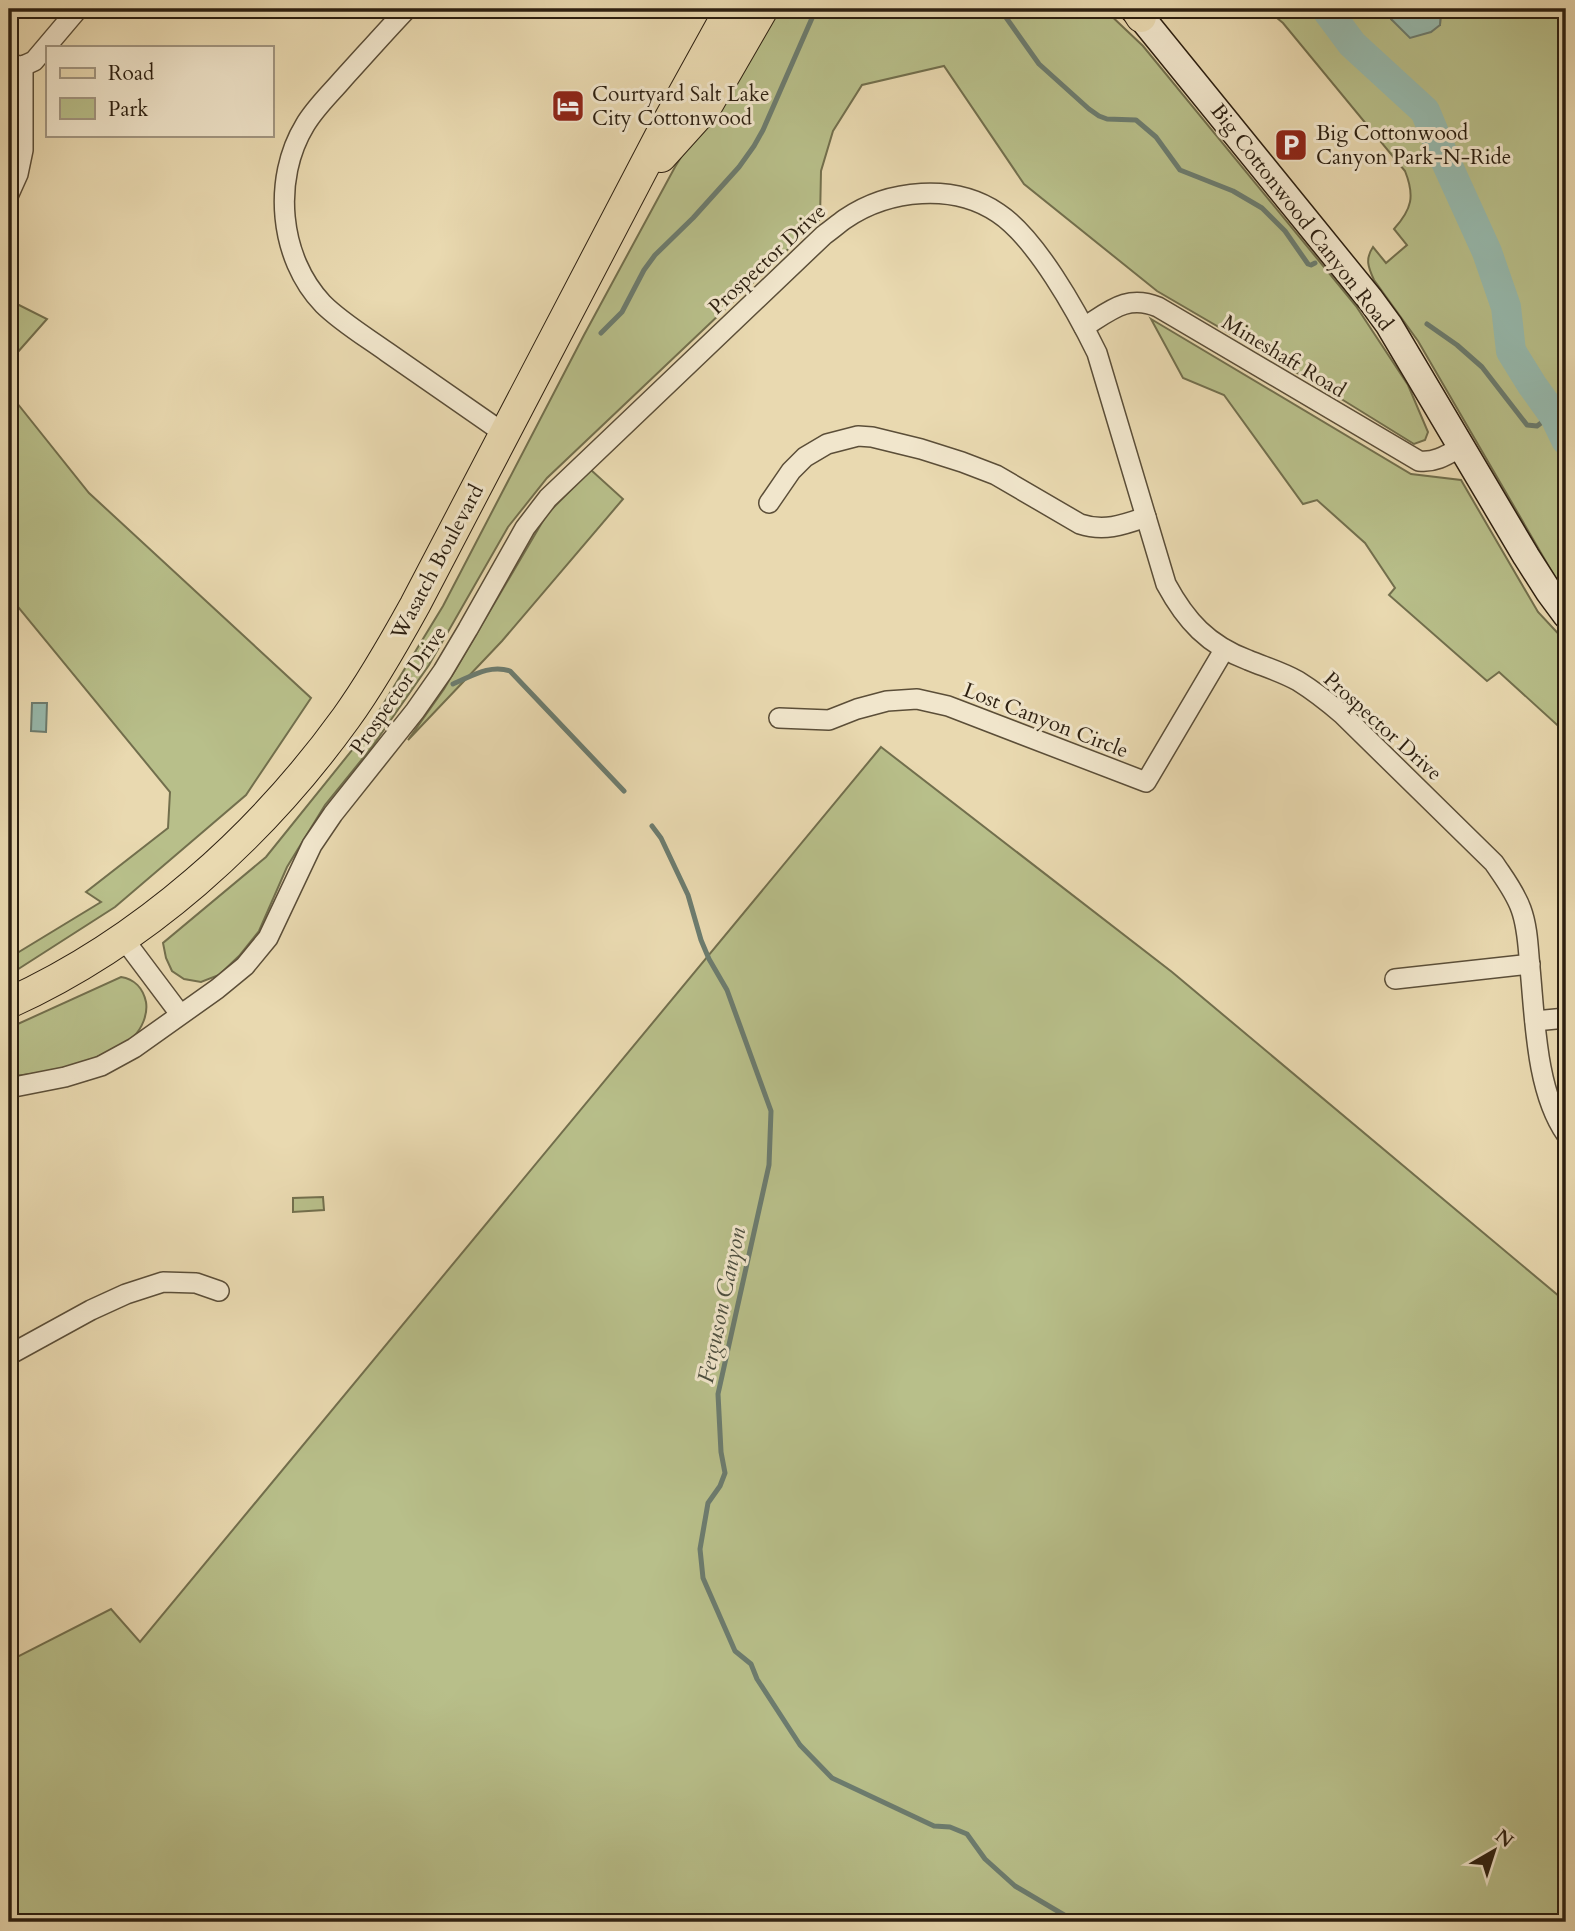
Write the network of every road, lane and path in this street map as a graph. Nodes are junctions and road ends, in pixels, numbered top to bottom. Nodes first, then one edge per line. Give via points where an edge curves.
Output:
1 (78, 9) edge
2 (407, 9) edge
3 (730, 9) edge
4 (763, 9) edge
5 (1137, 11) edge
6 (47, 46) edge
7 (46, 47) edge
8 (16, 65) edge
9 (633, 188) junction
10 (9, 194) edge
11 (1084, 327) junction
12 (505, 434) junction
13 (1461, 447) junction
14 (769, 503) dead end
15 (1146, 517) junction
16 (1566, 615) edge
17 (1224, 650) junction
18 (779, 718) dead end
19 (123, 938) junction
20 (1530, 964) junction
21 (1395, 979) dead end
22 (9, 1003) edge
23 (180, 1014) junction
24 (1566, 1018) edge
25 (1535, 1021) junction
26 (9, 1088) edge
27 (1566, 1134) edge
28 (219, 1292) dead end
29 (9, 1355) edge

1 - 6 street
2 - 12 street via 320,106 295,144 285,176 288,236 300,270 322,302
3 - 9 main road, Wasatch Boulevard
4 - 9 main road via 707,106
5 - 13 main road, Big Cottonwood Canyon Road via 1370,299
7 - 8 street via 34,61
8 - 10 street via 23,150
9 - 12 main road, Wasatch Boulevard
11 - 13 street, Mineshaft Road via 1114,308 1145,302 1419,461 1429,462
11 - 15 street, Prospector Drive via 1097,353
11 - 23 street, Prospector Drive via 1017,229 978,202 923,192 872,205 846,218 548,498 525,528 429,691 312,845 268,938 245,966
12 - 19 main road, Wasatch Boulevard via 398,635 332,737 232,849
13 - 16 main road, Big Cottonwood Canyon Road
14 - 15 street via 805,457 827,444 858,436 921,449 996,475 1092,528
15 - 17 street, Prospector Drive via 1166,584 1180,609
17 - 18 street, Lost Canyon Circle via 1146,782 948,706 917,699 887,701 829,720
17 - 20 street, Prospector Drive via 1297,681 1320,696 1494,863 1521,910
19 - 22 main road, Wasatch Boulevard
19 - 23 street
20 - 21 street
20 - 25 street, Prospector Drive
23 - 26 street, Prospector Drive via 101,1066
24 - 25 street
25 - 27 street, Prospector Drive via 1548,1098
28 - 29 street via 196,1283 163,1282 91,1310

